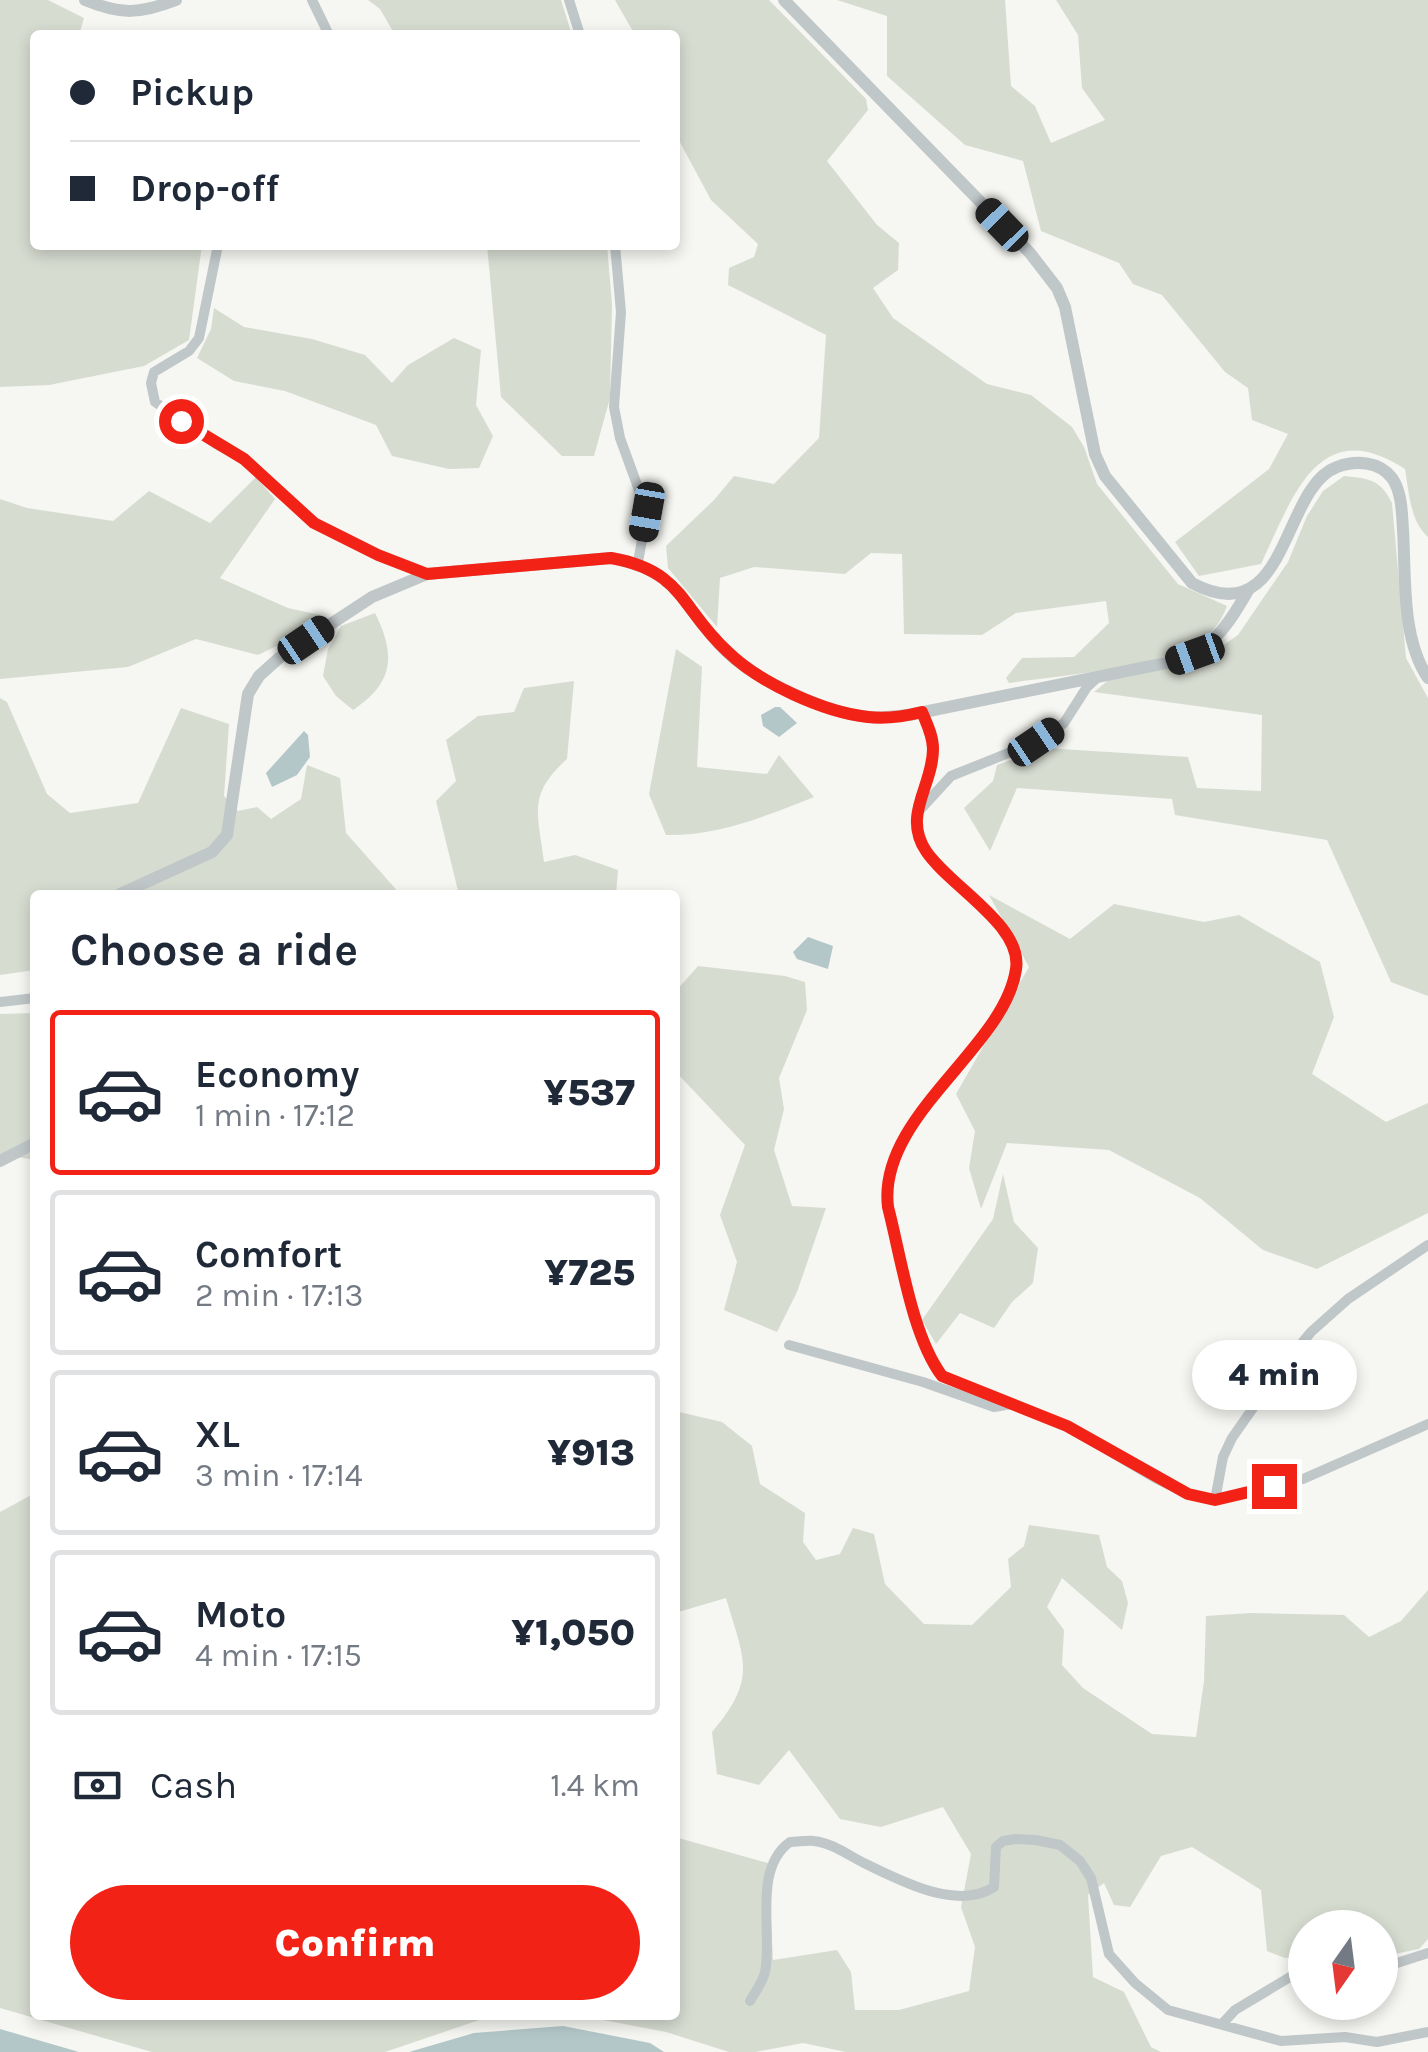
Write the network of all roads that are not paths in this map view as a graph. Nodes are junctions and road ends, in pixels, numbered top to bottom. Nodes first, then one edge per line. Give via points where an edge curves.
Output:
1 (85, 0) edge
2 (176, 0) edge
3 (312, 0) edge
4 (569, 0) edge
5 (784, 0) edge
6 (327, 30) edge
7 (578, 30) edge
8 (217, 250) edge
9 (615, 250) edge
10 (638, 562) junction
11 (427, 574) junction
12 (1249, 589) junction
13 (1100, 676) junction
14 (1428, 678) edge
15 (922, 712) junction
16 (915, 816) junction
17 (129, 890) edge
18 (30, 999) edge
19 (0, 1002) edge
20 (30, 1146) edge
21 (0, 1161) edge
22 (1428, 1245) edge
23 (790, 1345) dead end
24 (1017, 1404) junction
25 (1428, 1424) edge
26 (1215, 1500) junction
27 (1428, 1953) edge
28 (1398, 1963) edge
29 (1288, 1978) edge
30 (750, 2001) dead end
31 (1223, 2022) junction
32 (1428, 2032) edge

1 - 2 street via 129,13
3 - 6 street
4 - 7 street
5 - 12 street via 1058,288 1105,476 1192,583 1227,594
8 - 11 street via 199,338 154,372 155,402 244,459 314,523
9 - 10 street via 621,312 614,407 647,512
10 - 11 street via 611,558
10 - 15 street via 678,592 725,650 775,685 868,717
11 - 17 street via 372,596 259,676 243,716 227,835 212,852
12 - 13 street via 1215,640 1195,654
12 - 14 street via 1264,577 1328,470 1349,463 1380,468 1399,492 1410,630
13 - 15 street
13 - 16 street via 1064,722 1036,742 950,776
15 - 16 street via 933,748
16 - 24 street via 926,852 1005,930 1017,967 1002,1008 904,1139 886,1193 888,1207 932,1363 970,1390
18 - 19 street
20 - 21 street
22 - 26 street via 1311,1332 1232,1438
23 - 24 street via 994,1407
24 - 26 street via 1188,1494
25 - 26 street via 1303,1478
27 - 28 street
29 - 31 street
30 - 31 street via 765,1974 765,1899 776,1858 790,1842 832,1846 952,1896 994,1886 996,1846 1015,1839 1060,1846 1080,1861 1110,1954 1135,1983 1168,2010
31 - 32 street via 1280,2040 1377,2042

